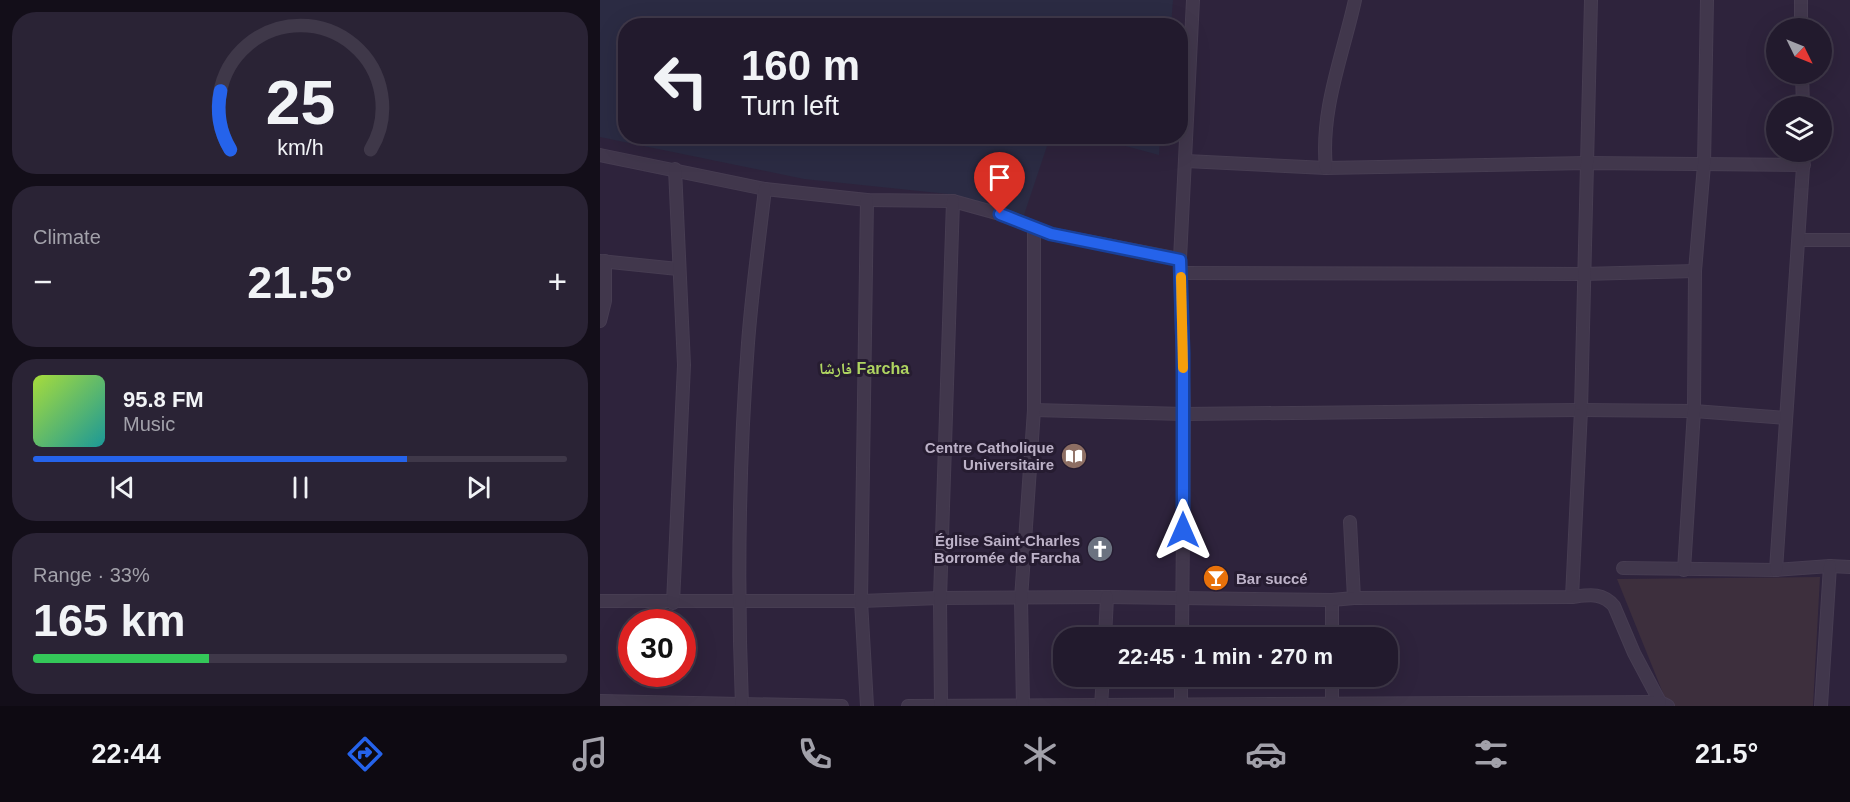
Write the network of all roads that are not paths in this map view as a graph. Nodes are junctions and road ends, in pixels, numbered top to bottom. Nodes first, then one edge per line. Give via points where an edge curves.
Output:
1 (1193, 0) edge
2 (1355, 0) edge
3 (1591, 0) edge
4 (1707, 0) edge
5 (1801, 0) edge
6 (1801, 18) edge
7 (1188, 115) edge
8 (1187, 144) edge
9 (600, 155) edge
10 (1186, 161) junction
11 (1586, 164) junction
12 (1704, 165) junction
13 (1804, 165) joint
14 (1326, 168) junction
15 (675, 169) junction
16 (765, 189) junction
17 (867, 200) junction
18 (953, 201) junction
19 (1034, 228) junction
20 (1800, 240) junction
21 (1850, 240) edge
22 (1180, 260) junction
23 (602, 261) edge
24 (678, 270) junction
25 (1695, 271) junction
26 (1181, 273) junction
27 (1583, 274) junction
28 (600, 321) edge
29 (1034, 410) junction
30 (1581, 410) junction
31 (1694, 411) junction
32 (1184, 414) junction
33 (1786, 418) junction
34 (1350, 522) dead end
35 (1830, 566) junction
36 (1850, 567) edge
37 (1623, 568) dead end
38 (1684, 570) junction
39 (1776, 570) junction
40 (1107, 597) junction
41 (1572, 597) junction
42 (940, 598) junction
43 (1354, 598) junction
44 (1021, 599) junction
45 (1182, 599) junction
46 (1332, 600) junction
47 (600, 601) edge
48 (861, 601) junction
49 (739, 602) junction
50 (673, 603) junction
51 (1106, 627) edge
52 (1182, 627) edge
53 (1332, 627) edge
54 (1102, 687) edge
55 (1181, 687) edge
56 (1332, 687) edge
57 (600, 701) edge
58 (742, 704) edge
59 (1511, 704) edge
60 (1629, 704) edge
61 (1664, 704) edge
62 (663, 705) edge
63 (1181, 705) edge
64 (1332, 705) edge
65 (842, 706) edge
66 (867, 706) edge
67 (908, 706) edge
68 (940, 706) edge
69 (1023, 706) edge
70 (1101, 706) edge
71 (1821, 706) edge

1 - 7 street
2 - 14 street via 1329,104
3 - 11 street
4 - 12 street
5 - 6 street
8 - 10 street
9 - 15 street
10 - 14 street
10 - 22 street
11 - 12 street
11 - 14 street
11 - 27 street
12 - 13 street
12 - 25 street
13 - 20 street
15 - 16 street
15 - 24 street
16 - 17 street
16 - 49 street via 748,342
17 - 18 street
17 - 48 street
18 - 19 street
18 - 42 street
19 - 22 street
19 - 29 street
20 - 21 street
20 - 33 street
22 - 26 street
23 - 24 street
23 - 28 street via 605,301
24 - 50 street via 684,365
25 - 27 street
25 - 31 street
26 - 27 street
26 - 32 street
27 - 30 street
29 - 32 street
29 - 44 street
30 - 31 street
30 - 32 street
30 - 41 street
31 - 33 street
31 - 38 street
32 - 45 street
33 - 39 street
34 - 43 street
35 - 36 street
35 - 39 street
35 - 71 street
37 - 38 street
38 - 39 street
40 - 44 street
40 - 45 street
40 - 51 street
41 - 43 street
41 - 61 street via 1597,594 1609,601
42 - 44 street
42 - 48 street
42 - 68 street
43 - 46 street
44 - 69 street
45 - 46 street
45 - 52 street
46 - 53 street
47 - 50 street
48 - 49 street
48 - 66 street
49 - 50 street
49 - 58 street
54 - 70 street
55 - 63 street
56 - 64 street
57 - 62 street
58 - 62 street
58 - 65 street
59 - 60 street
59 - 64 street
60 - 61 street
63 - 64 street
63 - 70 street
67 - 68 street
68 - 69 street
69 - 70 street

